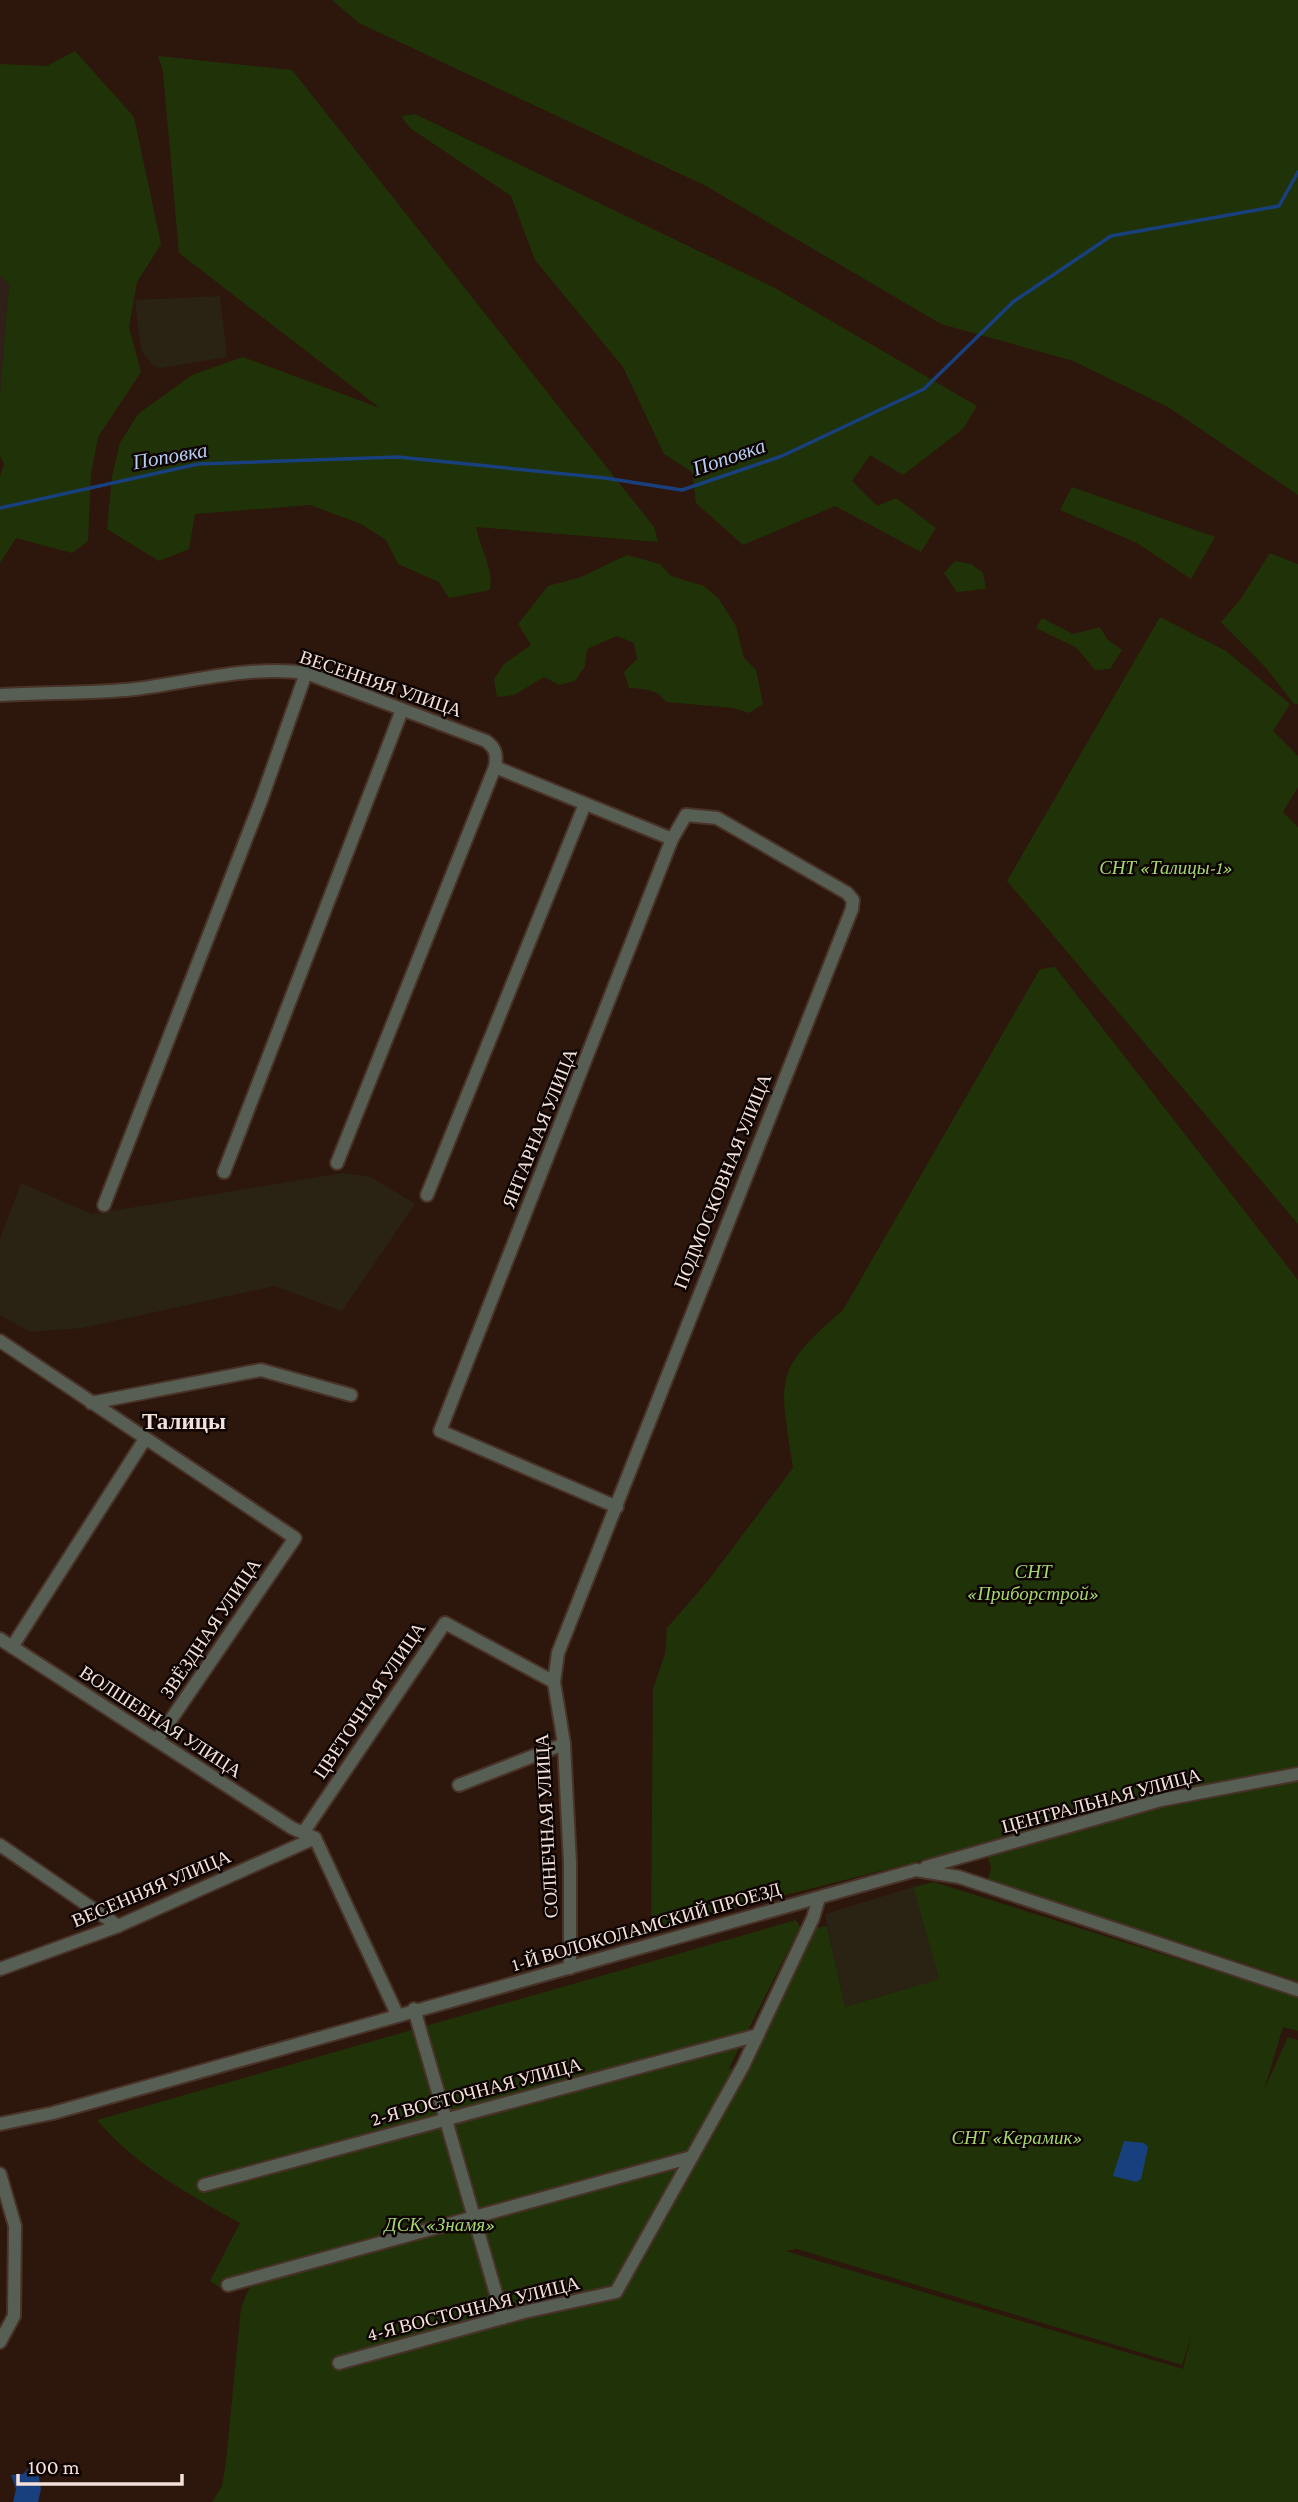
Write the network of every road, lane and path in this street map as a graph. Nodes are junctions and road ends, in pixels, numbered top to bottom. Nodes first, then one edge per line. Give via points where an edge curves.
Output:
1 (306, 673) junction
2 (0, 695) edge
3 (402, 709) junction
4 (495, 767) junction
5 (585, 804) junction
6 (672, 839) junction
7 (337, 1163) dead end
8 (224, 1172) dead end
9 (426, 1195) dead end
10 (104, 1205) dead end
11 (0, 1341) edge
12 (351, 1395) dead end
13 (91, 1403) junction
14 (145, 1439) junction
15 (617, 1507) junction
16 (0, 1639) edge
17 (12, 1647) junction
18 (554, 1682) junction
19 (157, 1740) junction
20 (564, 1744) junction
21 (1298, 1774) edge
22 (459, 1785) dead end
23 (309, 1835) junction
24 (0, 1845) edge
25 (916, 1870) junction
26 (819, 1898) junction
27 (118, 1926) junction
28 (570, 1968) junction
29 (0, 1969) edge
30 (1298, 1990) edge
31 (414, 2010) junction
32 (397, 2014) junction
33 (758, 2035) junction
34 (444, 2118) junction
35 (0, 2124) edge
36 (692, 2157) junction
37 (0, 2174) edge
38 (204, 2185) dead end
39 (474, 2219) junction
40 (228, 2285) dead end
41 (503, 2318) junction
42 (0, 2342) edge
43 (339, 2363) dead end

1 - 2 street, ВЕСЕННЯЯ УЛИЦА via 258,671 132,689
1 - 3 street, ВЕСЕННЯЯ УЛИЦА
1 - 10 street
3 - 4 street, ВЕСЕННЯЯ УЛИЦА via 486,741 497,756
3 - 8 street
4 - 5 street
4 - 7 street
5 - 6 street
5 - 9 street
6 - 15 street, ЯНТАРНАЯ УЛИЦА via 440,1431
6 - 15 street, ПОДМОСКОВНАЯ УЛИЦА via 686,815 717,818 853,900
11 - 13 street
12 - 13 street via 261,1370
13 - 14 street
14 - 17 street
14 - 19 street, ЗВЁЗДНАЯ УЛИЦА via 295,1538
15 - 18 street, ПОДМОСКОВНАЯ УЛИЦА via 558,1653
16 - 17 street, ВОЛШЕБНАЯ УЛИЦА
17 - 19 street, ВОЛШЕБНАЯ УЛИЦА
18 - 20 street, СОЛНЕЧНАЯ УЛИЦА
18 - 23 street, ЦВЕТОЧНАЯ УЛИЦА via 445,1623
19 - 23 street, ВОЛШЕБНАЯ УЛИЦА
20 - 22 street
20 - 28 street, СОЛНЕЧНАЯ УЛИЦА
21 - 25 street, ЦЕНТРАЛЬНАЯ УЛИЦА via 1161,1800
23 - 27 street, ВЕСЕННЯЯ УЛИЦА
23 - 32 street
24 - 27 street
25 - 26 street, 1-Й ВОЛОКОЛАМСКИЙ ПРОЕЗД
25 - 30 street, 1-Й ВОЛОКОЛАМСКИЙ ПРОЕЗД via 948,1874
26 - 28 street, 1-Й ВОЛОКОЛАМСКИЙ ПРОЕЗД
26 - 33 street
27 - 29 street, ВЕСЕННЯЯ УЛИЦА
28 - 31 street, 1-Й ВОЛОКОЛАМСКИЙ ПРОЕЗД
31 - 32 street, 1-Й ВОЛОКОЛАМСКИЙ ПРОЕЗД
31 - 34 street
32 - 35 street, 1-Й ВОЛОКОЛАМСКИЙ ПРОЕЗД via 53,2113
33 - 34 street, 2-Я ВОСТОЧНАЯ УЛИЦА
33 - 36 street
34 - 38 street, 2-Я ВОСТОЧНАЯ УЛИЦА
34 - 39 street
36 - 39 street
36 - 41 street, 4-Я ВОСТОЧНАЯ УЛИЦА via 617,2292
37 - 42 street via 15,2226 14,2316
39 - 40 street
39 - 41 street
41 - 43 street, 4-Я ВОСТОЧНАЯ УЛИЦА

